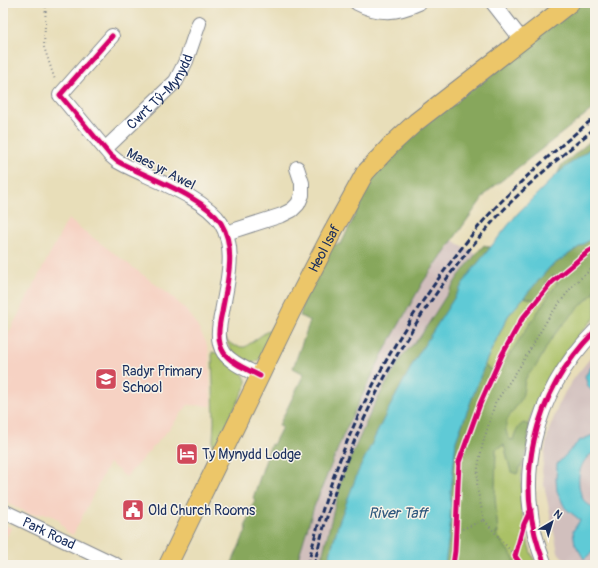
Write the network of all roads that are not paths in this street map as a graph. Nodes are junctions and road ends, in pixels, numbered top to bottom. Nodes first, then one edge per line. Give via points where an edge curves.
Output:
1 (357, 3) edge
2 (419, 3) edge
3 (493, 3) edge
4 (570, 3) edge
5 (199, 23) dead end
6 (112, 36) dead end
7 (522, 40) junction
8 (105, 149) junction
9 (297, 168) dead end
10 (226, 233) junction
11 (595, 331) edge
12 (260, 376) junction
13 (3, 511) edge
14 (116, 565) edge
15 (168, 565) edge
16 (545, 565) edge

1 - 2 street via 380,11 406,9
3 - 7 street
4 - 7 main road, Heol Isaf
5 - 8 street, Cwrt Tŷ-Mynydd via 176,81
6 - 8 street, Maes yr Awel via 60,95
7 - 12 main road, Heol Isaf via 401,135 365,173
8 - 10 street, Maes yr Awel via 117,161 173,188 209,210
9 - 10 street via 302,183 302,195 292,210
10 - 12 street, Maes yr Awel via 229,263 219,327 221,346 224,354 231,360
11 - 16 street via 578,349 557,382 542,411 534,436 529,479 531,509 537,543
12 - 15 main road, Heol Isaf
13 - 14 street, Park Road

